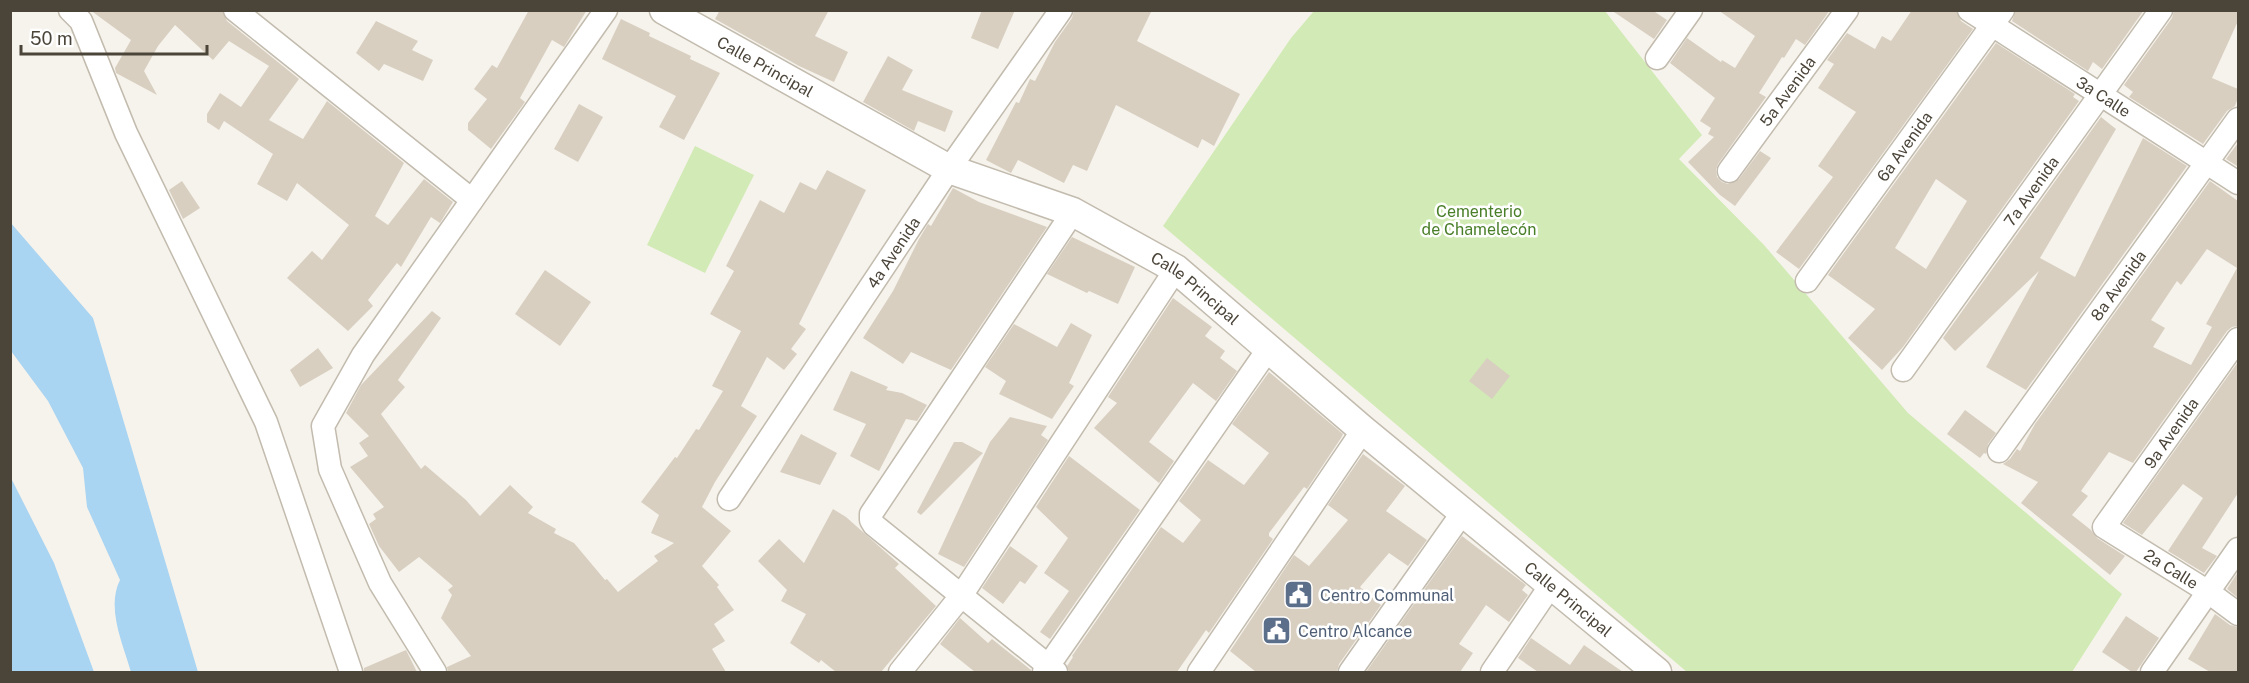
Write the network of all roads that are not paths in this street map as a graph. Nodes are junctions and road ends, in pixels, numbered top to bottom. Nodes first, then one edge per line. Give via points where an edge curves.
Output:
1 (70, 10) edge
2 (235, 10) edge
3 (606, 10) edge
4 (664, 10) edge
5 (1061, 10) edge
6 (1691, 10) edge
7 (1847, 10) edge
8 (1969, 10) edge
9 (2161, 10) edge
10 (1998, 18) edge
11 (1657, 57) dead end
12 (2100, 94) junction
13 (2238, 119) edge
14 (2208, 162) junction
15 (949, 169) junction
16 (1729, 171) dead end
17 (2238, 183) edge
18 (472, 200) junction
19 (1073, 212) junction
20 (1176, 269) junction
21 (1807, 280) dead end
22 (2238, 339) edge
23 (1269, 348) junction
24 (1903, 370) dead end
25 (1363, 430) junction
26 (1999, 451) dead end
27 (729, 499) dead end
28 (1462, 512) junction
29 (2104, 527) joint
30 (2238, 549) edge
31 (1551, 585) junction
32 (2207, 591) junction
33 (961, 596) junction
34 (2238, 614) edge
35 (1645, 669) edge
36 (1050, 671) edge
37 (351, 672) edge
38 (435, 672) edge
39 (900, 672) edge
40 (1199, 672) edge
41 (1350, 672) edge
42 (1492, 672) edge
43 (2152, 672) edge

1 - 37 street via 81,21 126,133 266,422
2 - 18 street
3 - 18 street
4 - 15 street, Calle Principal
5 - 15 street, 4a Avenida
6 - 11 street
7 - 16 street, 5a Avenida
8 - 10 street, 3a Calle
9 - 12 street, 7a Avenida
10 - 12 street, 3a Calle
10 - 21 street, 6a Avenida
12 - 14 street, 3a Calle
12 - 24 street, 7a Avenida
13 - 14 street, 8a Avenida
14 - 17 street, 3a Calle
14 - 26 street, 8a Avenida
15 - 19 street, Calle Principal
15 - 27 street, 4a Avenida
18 - 38 street via 363,355 323,426 330,469 380,583
19 - 20 street, Calle Principal
19 - 33 street via 871,514 874,525
20 - 23 street, Calle Principal
20 - 33 street
22 - 29 street, 9a Avenida
23 - 25 street, Calle Principal
23 - 36 street
25 - 28 street, Calle Principal
25 - 40 street
28 - 31 street, Calle Principal
28 - 41 street
29 - 32 street, 2a Calle
30 - 32 street
31 - 35 street, Calle Principal
31 - 42 street
32 - 34 street, 2a Calle
32 - 43 street
33 - 36 street
33 - 39 street

